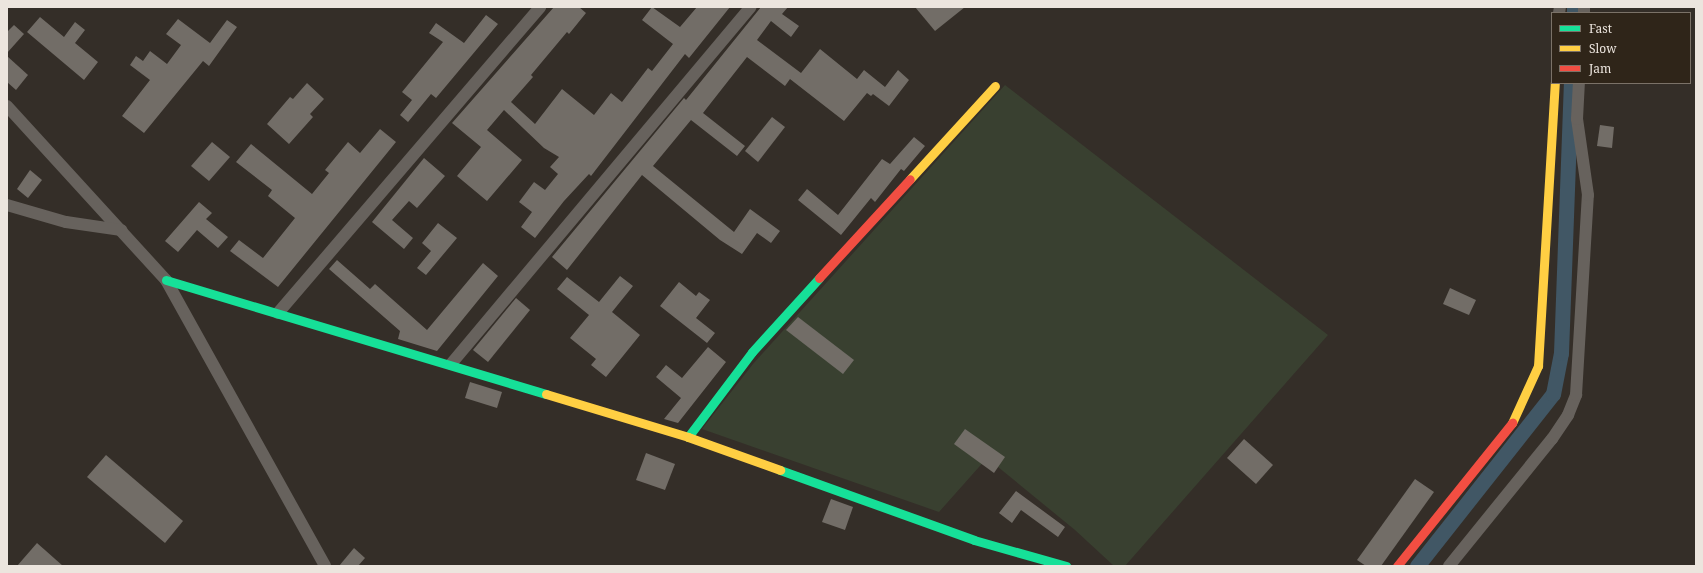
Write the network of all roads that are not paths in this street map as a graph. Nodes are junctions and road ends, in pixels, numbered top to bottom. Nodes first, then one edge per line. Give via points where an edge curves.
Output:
1 (540, 7) edge
2 (751, 7) edge
3 (1555, 84) edge
4 (1579, 84) edge
5 (995, 86) dead end
6 (7, 106) edge
7 (7, 205) edge
8 (121, 230) junction
9 (166, 280) junction
10 (278, 313) junction
11 (451, 364) junction
12 (688, 436) junction
13 (325, 566) edge
14 (1066, 566) edge
15 (1397, 566) edge
16 (1450, 566) edge

1 - 10 street
2 - 11 street
3 - 15 street via 1538,366 1515,419
4 - 16 street via 1577,119 1588,194 1576,395 1568,415 1552,439
5 - 12 street via 752,352
6 - 8 street
7 - 8 street via 66,222
8 - 9 street
9 - 10 street
9 - 13 street
10 - 11 street
11 - 12 street
12 - 14 street via 974,540

